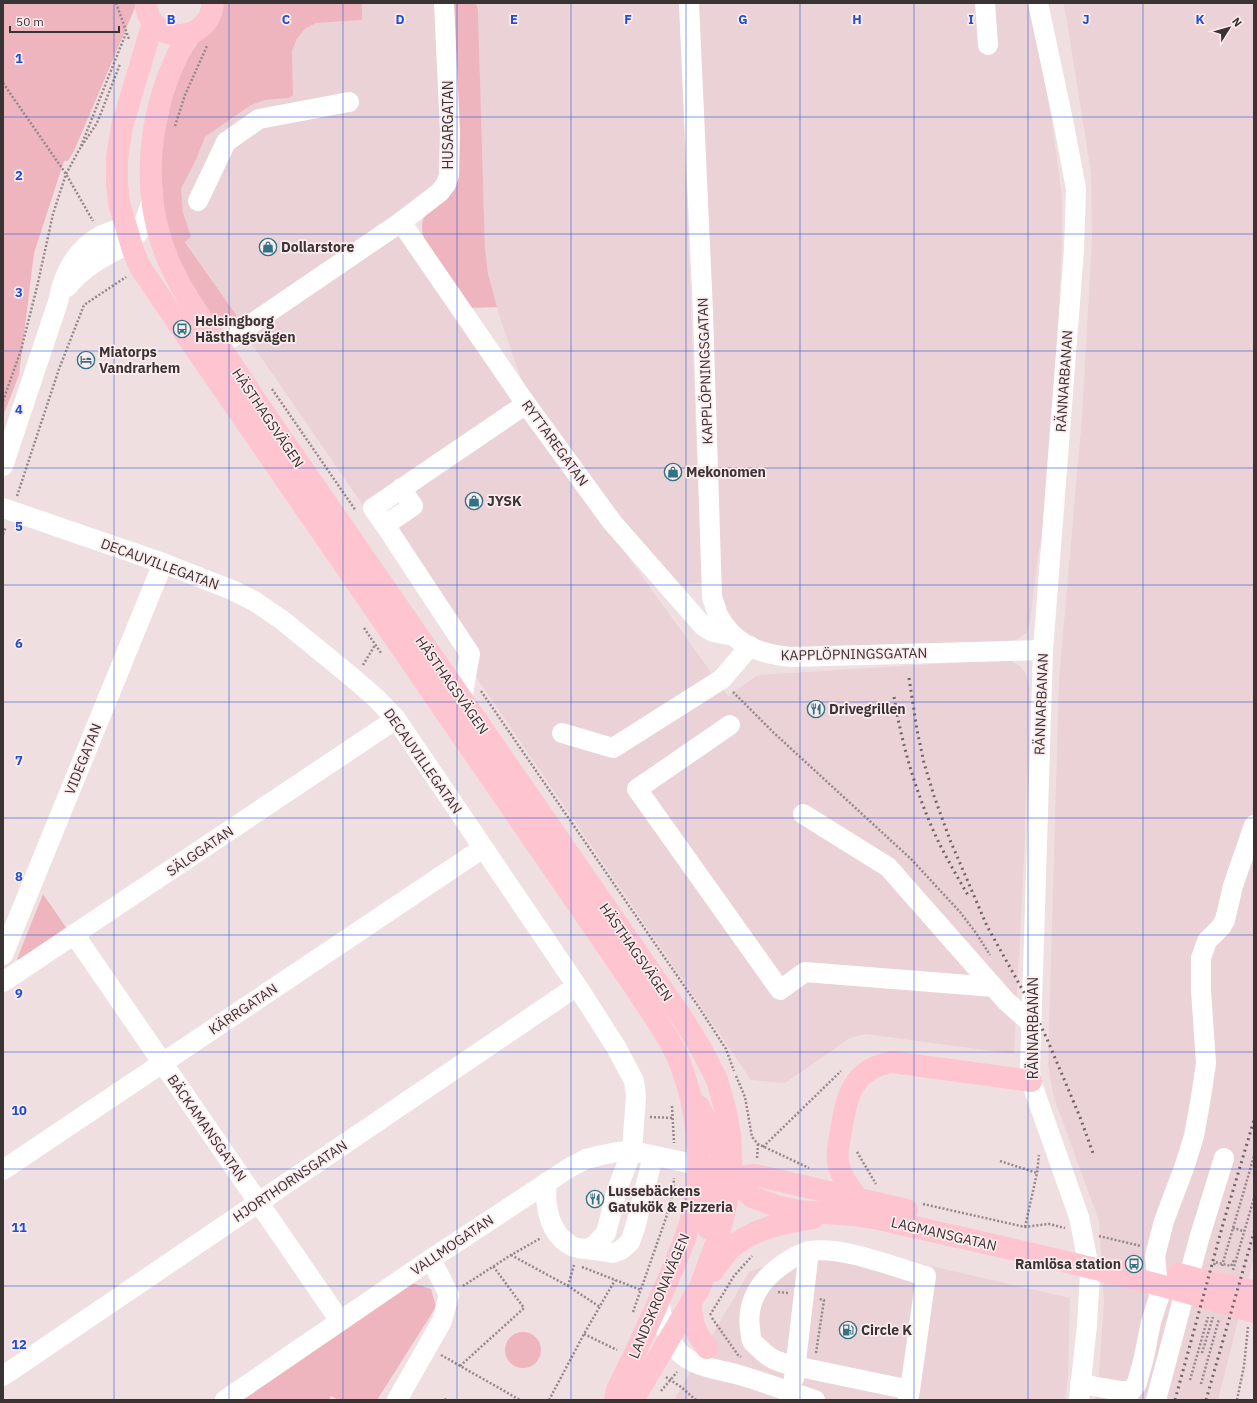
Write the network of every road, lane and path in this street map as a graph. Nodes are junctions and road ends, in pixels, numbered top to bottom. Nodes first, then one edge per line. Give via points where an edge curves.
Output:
1 (116, 3) edge
2 (444, 3) edge
3 (689, 3) edge
4 (985, 3) edge
5 (1038, 3) edge
6 (214, 5) edge
7 (147, 9) edge
8 (126, 33) junction
9 (199, 36) junction
10 (988, 45) dead end
11 (127, 46) dead end
12 (122, 60) dead end
13 (3, 83) edge
14 (349, 102) dead end
15 (173, 132) dead end
16 (79, 150) junction
17 (66, 174) junction
18 (152, 198) junction
19 (198, 201) dead end
20 (401, 222) junction
21 (131, 234) junction
22 (102, 235) junction
23 (170, 264) junction
24 (140, 267) junction
25 (58, 302) junction
26 (219, 346) junction
27 (268, 384) dead end
28 (3, 401) edge
29 (526, 404) junction
30 (3, 466) edge
31 (8, 509) edge
32 (360, 517) dead end
33 (3, 534) edge
34 (163, 563) junction
35 (742, 642) junction
36 (375, 646) dead end
37 (1043, 650) junction
38 (467, 671) junction
39 (353, 678) junction
40 (730, 688) dead end
41 (462, 699) junction
42 (396, 719) junction
43 (730, 725) dead end
44 (562, 733) dead end
45 (803, 814) dead end
46 (1254, 825) edge
47 (483, 848) junction
48 (74, 934) junction
49 (3, 955) edge
50 (992, 958) dead end
51 (3, 982) edge
52 (577, 986) junction
53 (994, 987) junction
54 (1031, 1023) junction
55 (163, 1063) junction
56 (680, 1064) junction
57 (1032, 1081) junction
58 (635, 1116) junction
59 (673, 1118) dead end
60 (856, 1150) dead end
61 (642, 1153) junction
62 (1039, 1154) dead end
63 (1224, 1158) dead end
64 (1000, 1161) dead end
65 (698, 1165) junction
66 (811, 1169) dead end
67 (3, 1170) edge
68 (1037, 1172) junction
69 (732, 1178) junction
70 (547, 1182) junction
71 (880, 1189) dead end
72 (858, 1199) junction
73 (259, 1202) junction
74 (922, 1204) dead end
75 (840, 1214) junction
76 (1025, 1227) junction
77 (1058, 1227) dead end
78 (555, 1230) junction
79 (588, 1249) junction
80 (809, 1251) junction
81 (757, 1252) dead end
82 (511, 1255) junction
83 (1067, 1255) junction
84 (1236, 1256) dead end
85 (431, 1259) junction
86 (1223, 1262) dead end
87 (493, 1266) junction
88 (615, 1280) junction
89 (568, 1286) junction
90 (1254, 1291) edge
91 (696, 1294) junction
92 (449, 1295) junction
93 (650, 1296) junction
94 (600, 1306) junction
95 (1252, 1317) edge
96 (1212, 1320) dead end
97 (340, 1321) junction
98 (670, 1338) junction
99 (702, 1342) junction
100 (427, 1348) junction
101 (636, 1351) junction
102 (1202, 1353) dead end
103 (686, 1357) junction
104 (460, 1366) junction
105 (795, 1366) junction
106 (740, 1375) junction
107 (3, 1376) edge
108 (1080, 1392) edge
109 (766, 1393) edge
110 (792, 1393) junction
111 (657, 1395) dead end
112 (909, 1395) edge
113 (1139, 1395) edge
114 (225, 1400) edge
115 (398, 1400) edge
116 (520, 1400) edge
117 (549, 1400) edge
118 (615, 1400) edge
119 (633, 1400) edge
120 (815, 1400) edge
121 (1156, 1400) edge
122 (1237, 1400) edge

1 - 8 path
2 - 20 street, HUSARGATAN via 449,100 449,175 440,192
3 - 35 street, KAPPLÖPNINGSGATAN via 703,312 712,597 718,614
4 - 10 street
5 - 37 street, RÄNNARBANAN via 1076,189 1074,250
6 - 9 main road
7 - 9 main road via 159,29 174,35
7 - 21 main road, HÄSTHAGSVÄGEN via 118,152 119,203
8 - 11 path via 130,39
8 - 16 path
9 - 15 path
9 - 18 main road, HÄSTHAGSVÄGEN via 171,69 155,121 151,169
12 - 16 path via 97,123
13 - 17 path
14 - 19 street via 260,119 226,142
16 - 17 path
17 - 22 path
17 - 28 path via 53,214 21,350
18 - 21 street via 149,212
18 - 23 main road, HÄSTHAGSVÄGEN via 158,232
20 - 26 street, HUSARGATAN
20 - 29 street, RYTTAREGATAN via 436,283 478,345
21 - 22 street
21 - 23 main road
21 - 24 main road, HÄSTHAGSVÄGEN
21 - 25 street via 84,269 71,282
22 - 25 street via 83,250 71,264 61,287
23 - 26 main road, HÄSTHAGSVÄGEN
24 - 31 path via 84,305
24 - 56 main road, HÄSTHAGSVÄGEN via 632,983 660,1026
25 - 30 street
26 - 41 main road, HÄSTHAGSVÄGEN
27 - 32 path
29 - 35 street, RYTTAREGATAN via 612,522 698,622 713,632
29 - 38 street via 492,416 373,508 470,654
31 - 33 path
31 - 34 street, DECAUVILLEGATAN
34 - 39 street, DECAUVILLEGATAN via 254,601 282,620
34 - 49 street, VIDEGATAN
35 - 37 street, KAPPLÖPNINGSGATAN via 771,655 791,657
35 - 44 street via 722,679 613,748
36 - 39 path
37 - 54 street, RÄNNARBANAN
38 - 41 street
38 - 66 path via 726,1049 745,1097 752,1137 758,1144
39 - 42 street, DECAUVILLEGATAN via 377,698
40 - 50 path via 774,733 910,859 960,912
41 - 69 main road, HÄSTHAGSVÄGEN via 683,1019 703,1052 717,1080 725,1108 730,1135
42 - 47 street, DECAUVILLEGATAN
42 - 48 street, SÄLGGATAN
43 - 53 street via 637,789 780,990 805,972
45 - 53 street via 888,867
46 - 113 street via 1233,886 1225,920 1207,941 1201,958 1206,1062 1194,1136 1164,1221 1156,1256 1159,1297 1137,1383
47 - 52 street, DECAUVILLEGATAN
47 - 55 street, KÄRRGATAN
48 - 51 street, SÄLGGATAN
48 - 55 street, BÄCKAMANSGATAN
52 - 58 street, DECAUVILLEGATAN via 631,1074 636,1096
52 - 73 street, HJORTHORNSGATAN
53 - 54 street via 1006,1002
54 - 57 street, RÄNNARBANAN
55 - 67 street, KÄRRGATAN
55 - 73 street, BÄCKAMANSGATAN
56 - 65 main road, HÄSTHAGSVÄGEN via 693,1106
56 - 69 main road
57 - 72 main road via 892,1062 867,1071 848,1096 837,1153 844,1181
57 - 108 street, RÄNNARBANAN via 1080,1217 1090,1273
58 - 59 path
58 - 61 street, DECAUVILLEGATAN
60 - 71 path
61 - 65 street, VALLMOGATAN
61 - 70 street, VALLMOGATAN via 618,1152 586,1159
61 - 79 street via 617,1190 606,1233
61 - 79 street via 635,1228 630,1242 613,1253
62 - 68 path
63 - 121 street via 1199,1239
64 - 68 path
65 - 69 main road, LAGMANSGATAN
65 - 91 main road via 711,1194 712,1203
65 - 93 main road, LANDSKRONAVÄGEN via 694,1206 682,1248
68 - 76 path
69 - 72 main road, LAGMANSGATAN via 755,1175
69 - 75 main road, LAGMANSGATAN via 752,1197 776,1206 798,1211
69 - 91 main road, LANDSKRONAVÄGEN via 719,1235
70 - 78 street via 548,1212
70 - 85 street, VALLMOGATAN
72 - 83 main road, LAGMANSGATAN
73 - 97 street, BÄCKAMANSGATAN
73 - 107 street, HJORTHORNSGATAN
74 - 76 path
75 - 83 main road, LAGMANSGATAN via 879,1219
75 - 91 main road via 790,1221 753,1234 730,1249
76 - 77 path via 1045,1224
78 - 79 street via 566,1242
78 - 82 path
80 - 105 street
80 - 105 street via 792,1258 764,1279 753,1296 749,1322 752,1341 766,1356
80 - 112 street via 832,1251 859,1256 926,1276
81 - 99 path via 734,1276
82 - 87 path
82 - 89 path
83 - 90 main road, LAGMANSGATAN
83 - 95 main road, LAGMANSGATAN via 1198,1295
84 - 86 path via 1243,1230 1234,1228
85 - 92 street
85 - 97 street, VALLMOGATAN
87 - 92 path
87 - 104 path via 524,1308
88 - 89 path via 574,1264
88 - 93 path
88 - 94 path
89 - 94 path
91 - 98 main road, LANDSKRONAVÄGEN
91 - 99 main road via 692,1323
92 - 100 street via 442,1320
93 - 98 street
93 - 101 main road, LANDSKRONAVÄGEN
94 - 117 path
95 - 122 path
96 - 102 path
97 - 114 street, VALLMOGATAN
98 - 99 street
98 - 101 street via 653,1342
98 - 103 street
98 - 119 main road, LANDSKRONAVÄGEN
99 - 106 street
100 - 104 path
100 - 115 street
101 - 118 main road, LANDSKRONAVÄGEN via 617,1390
103 - 106 street via 697,1364
103 - 111 path
104 - 116 path
105 - 110 street
105 - 112 street
106 - 109 street
108 - 113 street via 1121,1391
109 - 110 street
110 - 120 street

